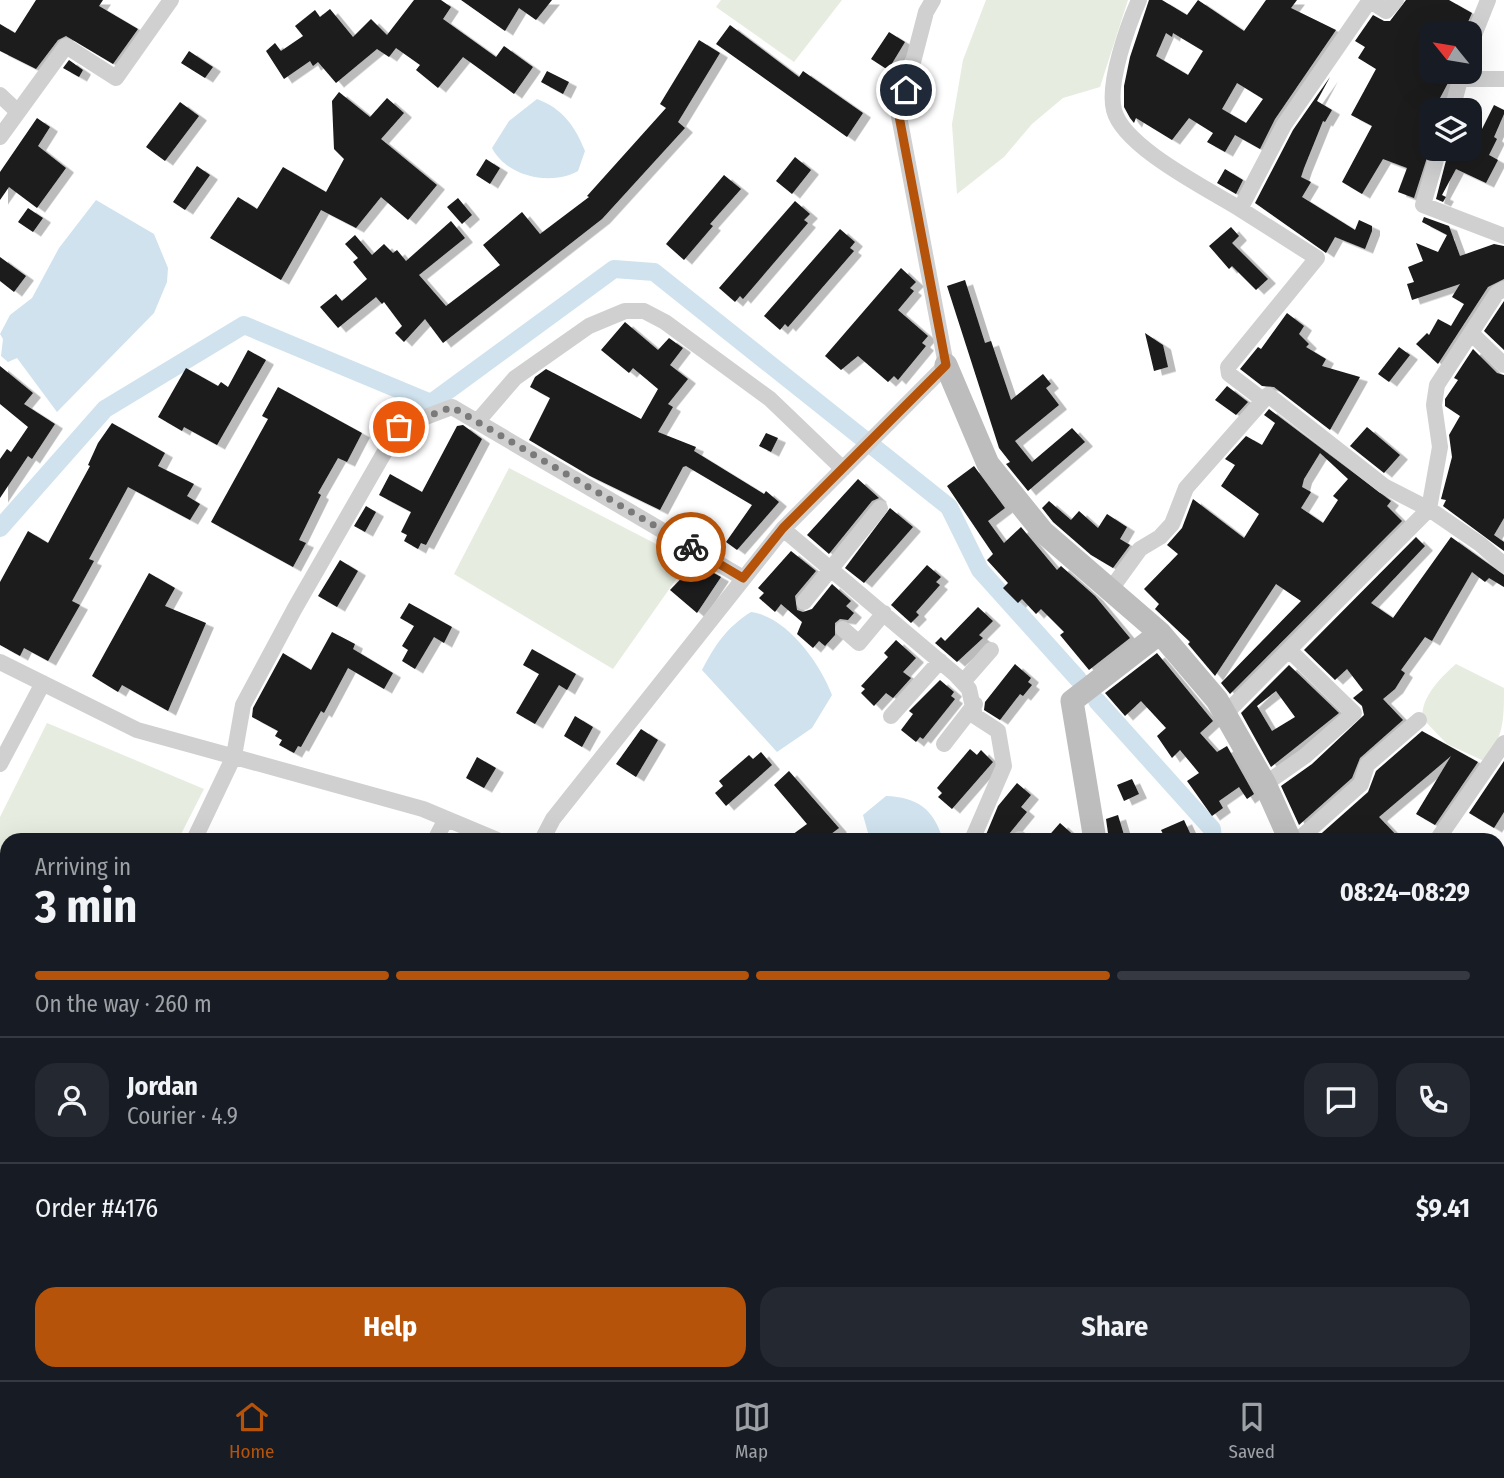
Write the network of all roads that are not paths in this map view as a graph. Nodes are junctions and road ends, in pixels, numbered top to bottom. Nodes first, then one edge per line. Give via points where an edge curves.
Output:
1 (171, 0) edge
2 (933, 0) edge
3 (1139, 0) edge
4 (1396, 0) edge
5 (1488, 0) edge
6 (1480, 21) edge
7 (1482, 77) edge
8 (1504, 79) edge
9 (0, 95) edge
10 (18, 112) junction
11 (0, 137) edge
12 (1436, 161) edge
13 (1240, 209) junction
14 (1504, 236) edge
15 (1504, 289) edge
16 (1471, 332) junction
17 (946, 365) junction
18 (1504, 365) edge
19 (1263, 400) junction
20 (477, 422) junction
21 (843, 468) junction
22 (880, 508) dead end
23 (1429, 509) junction
24 (783, 528) junction
25 (1504, 565) edge
26 (831, 568) junction
27 (743, 578) junction
28 (1111, 589) junction
29 (804, 602) dead end
30 (884, 613) junction
31 (843, 629) dead end
32 (1160, 634) junction
33 (1289, 649) junction
34 (991, 650) dead end
35 (940, 661) junction
36 (0, 662) edge
37 (963, 682) junction
38 (43, 683) junction
39 (975, 704) junction
40 (1226, 713) junction
41 (891, 716) dead end
42 (1419, 720) dead end
43 (944, 744) dead end
44 (1504, 744) edge
45 (233, 756) junction
46 (0, 764) edge
47 (1265, 784) junction
48 (446, 818) junction
49 (197, 833) edge
50 (438, 833) edge
51 (481, 833) edge
52 (546, 833) edge
53 (975, 833) edge
54 (1094, 833) edge
55 (1287, 833) edge
56 (1306, 833) edge
57 (1442, 833) edge

1 - 10 street via 117,78 66,46
2 - 17 street via 899,116
3 - 13 street via 1114,82 1114,112 1144,148
4 - 13 street via 1386,11 1368,3 1284,125
5 - 6 street
7 - 8 street
9 - 10 street
10 - 11 street
12 - 14 street via 1423,205
13 - 19 street via 1317,258 1228,367 1229,374
15 - 16 street
16 - 18 street
16 - 23 street via 1437,385 1434,405 1440,447
17 - 21 street
17 - 28 street via 988,464 1043,532
19 - 23 street via 1270,395 1384,486
19 - 28 street via 1186,488 1172,524 1140,549
20 - 21 street via 515,378 589,326 625,311 644,311 770,400
20 - 27 street
20 - 45 street via 452,407 399,427 243,705
21 - 24 street
22 - 26 street
23 - 25 street
23 - 33 street
24 - 26 street
24 - 27 street
26 - 29 street
26 - 30 street
27 - 52 street
28 - 32 street
30 - 31 street via 859,643
30 - 35 street
32 - 40 street
32 - 54 street via 1073,701
33 - 40 street
33 - 47 street via 1354,713
34 - 37 street
35 - 37 street
35 - 41 street
36 - 38 street
37 - 39 street
38 - 45 street via 137,730
38 - 46 street
39 - 43 street
39 - 53 street via 975,716 998,731 1004,766
40 - 47 street
42 - 56 street via 1367,765 1361,784
44 - 57 street
45 - 48 street
45 - 49 street
47 - 55 street
48 - 50 street
48 - 51 street

